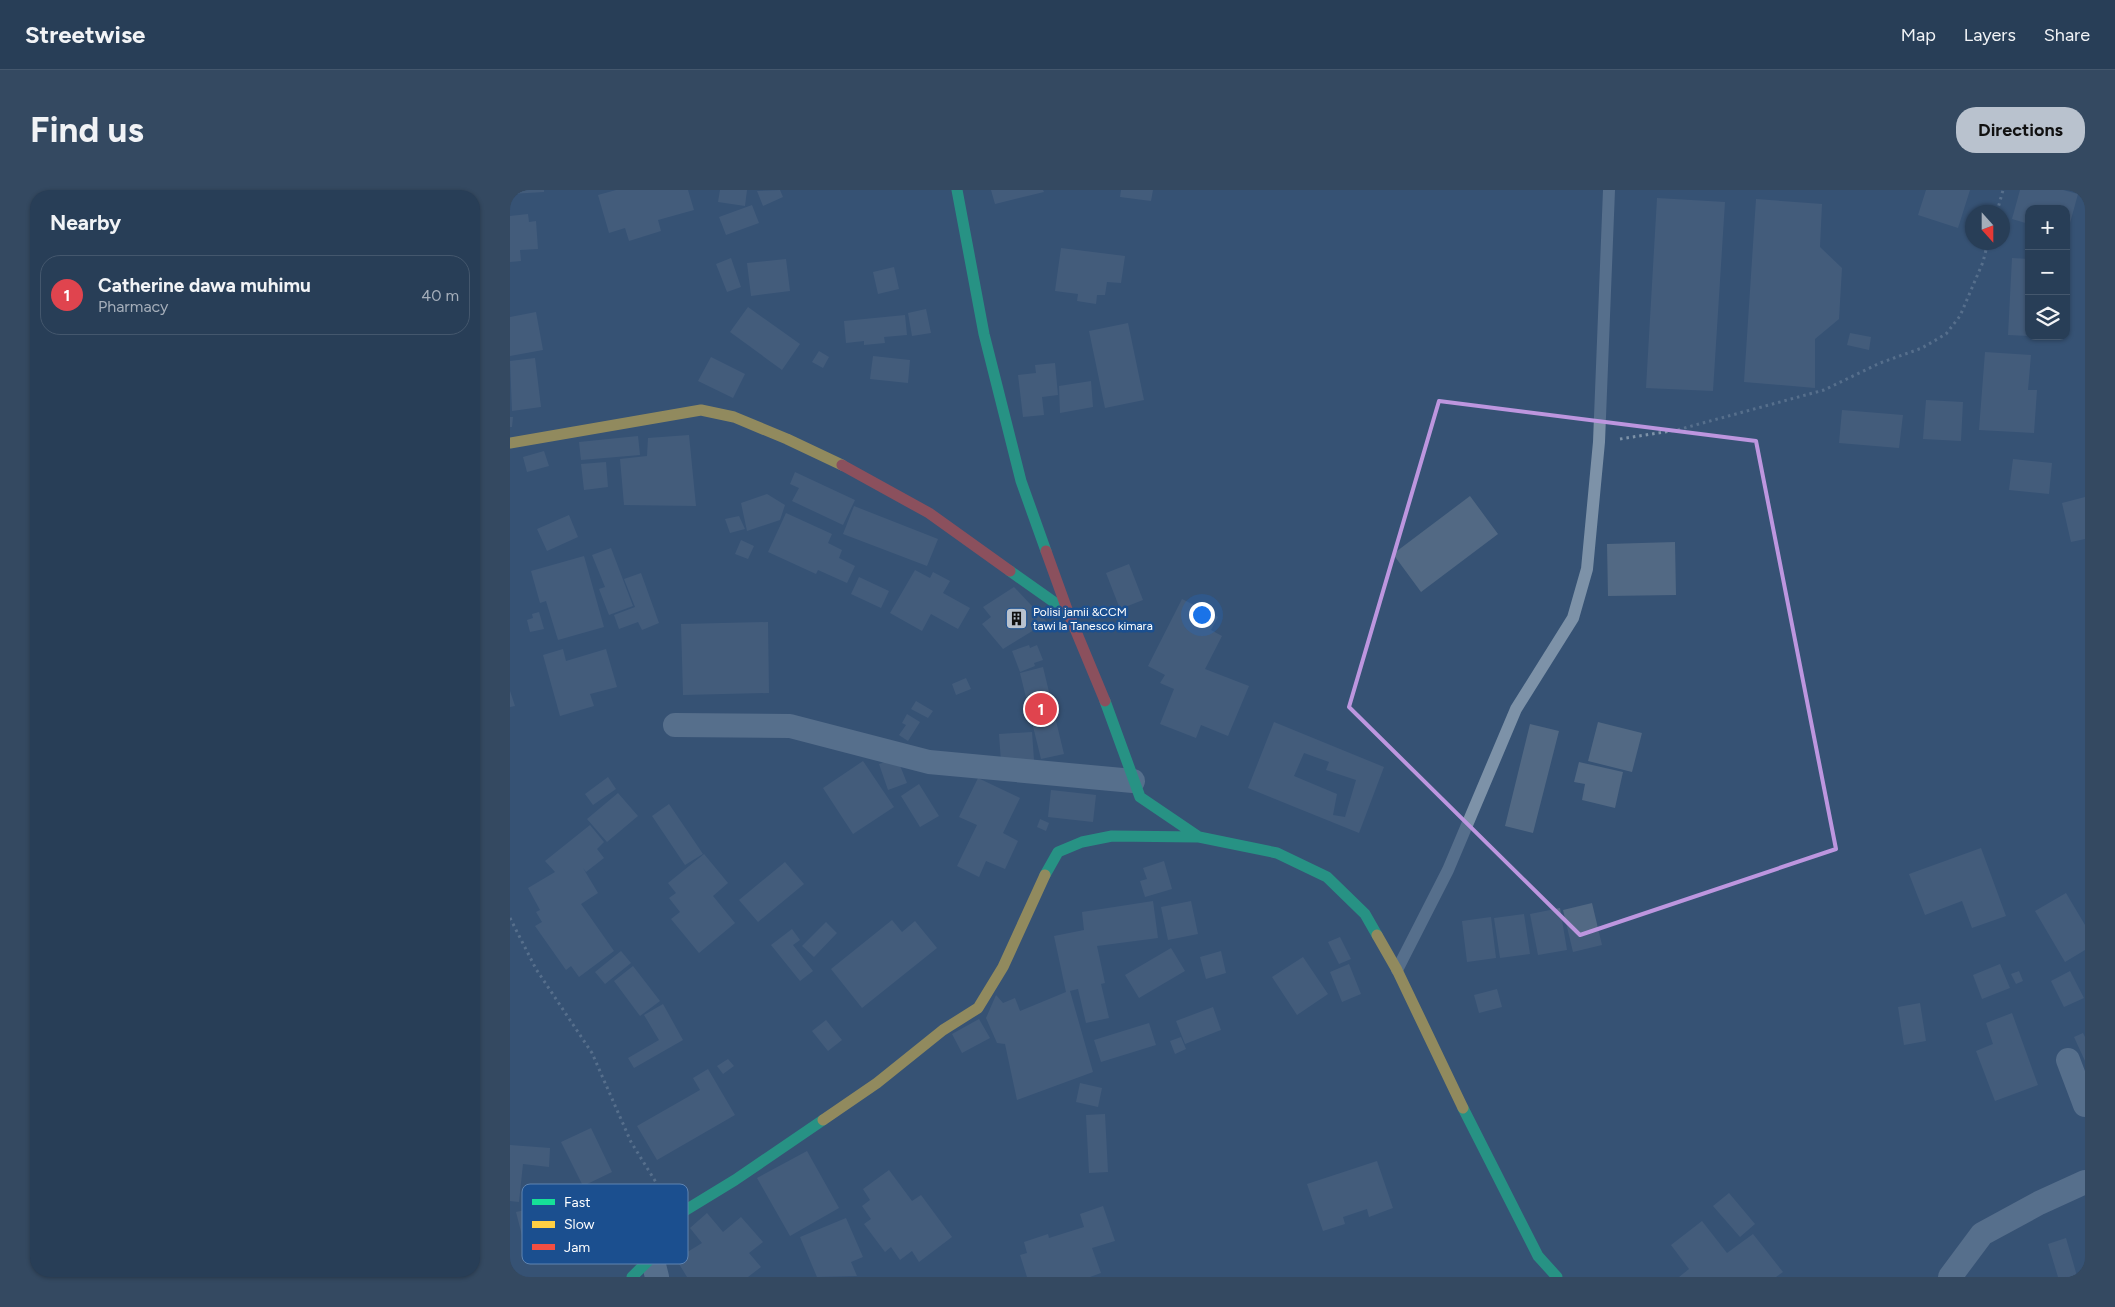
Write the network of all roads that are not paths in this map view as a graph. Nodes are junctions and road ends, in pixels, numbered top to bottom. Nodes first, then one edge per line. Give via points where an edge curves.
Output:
1 (957, 190) edge
2 (1609, 190) edge
3 (510, 443) edge
4 (1068, 612) junction
5 (675, 725) dead end
6 (1133, 781) junction
7 (1199, 837) junction
8 (1396, 970) junction
9 (2068, 1060) dead end
10 (2085, 1105) edge
11 (2085, 1182) edge
12 (688, 1209) edge
13 (654, 1267) edge
14 (632, 1277) edge
15 (1557, 1277) edge
16 (1950, 1277) edge

1 - 4 street via 984,334 1021,480
2 - 8 lane via 1599,442 1587,569 1573,618 1516,709 1448,870
3 - 4 street via 701,410 734,417 813,451 929,513
4 - 6 street via 1101,689
5 - 6 street via 790,726 929,762
6 - 7 street via 1140,797
7 - 8 street via 1277,853 1327,877 1365,914
7 - 12 street via 1112,836 1082,842 1058,852 1003,967 978,1008 943,1030 877,1083
8 - 15 street via 1538,1256
9 - 10 street
11 - 16 street via 1982,1234
13 - 14 street

